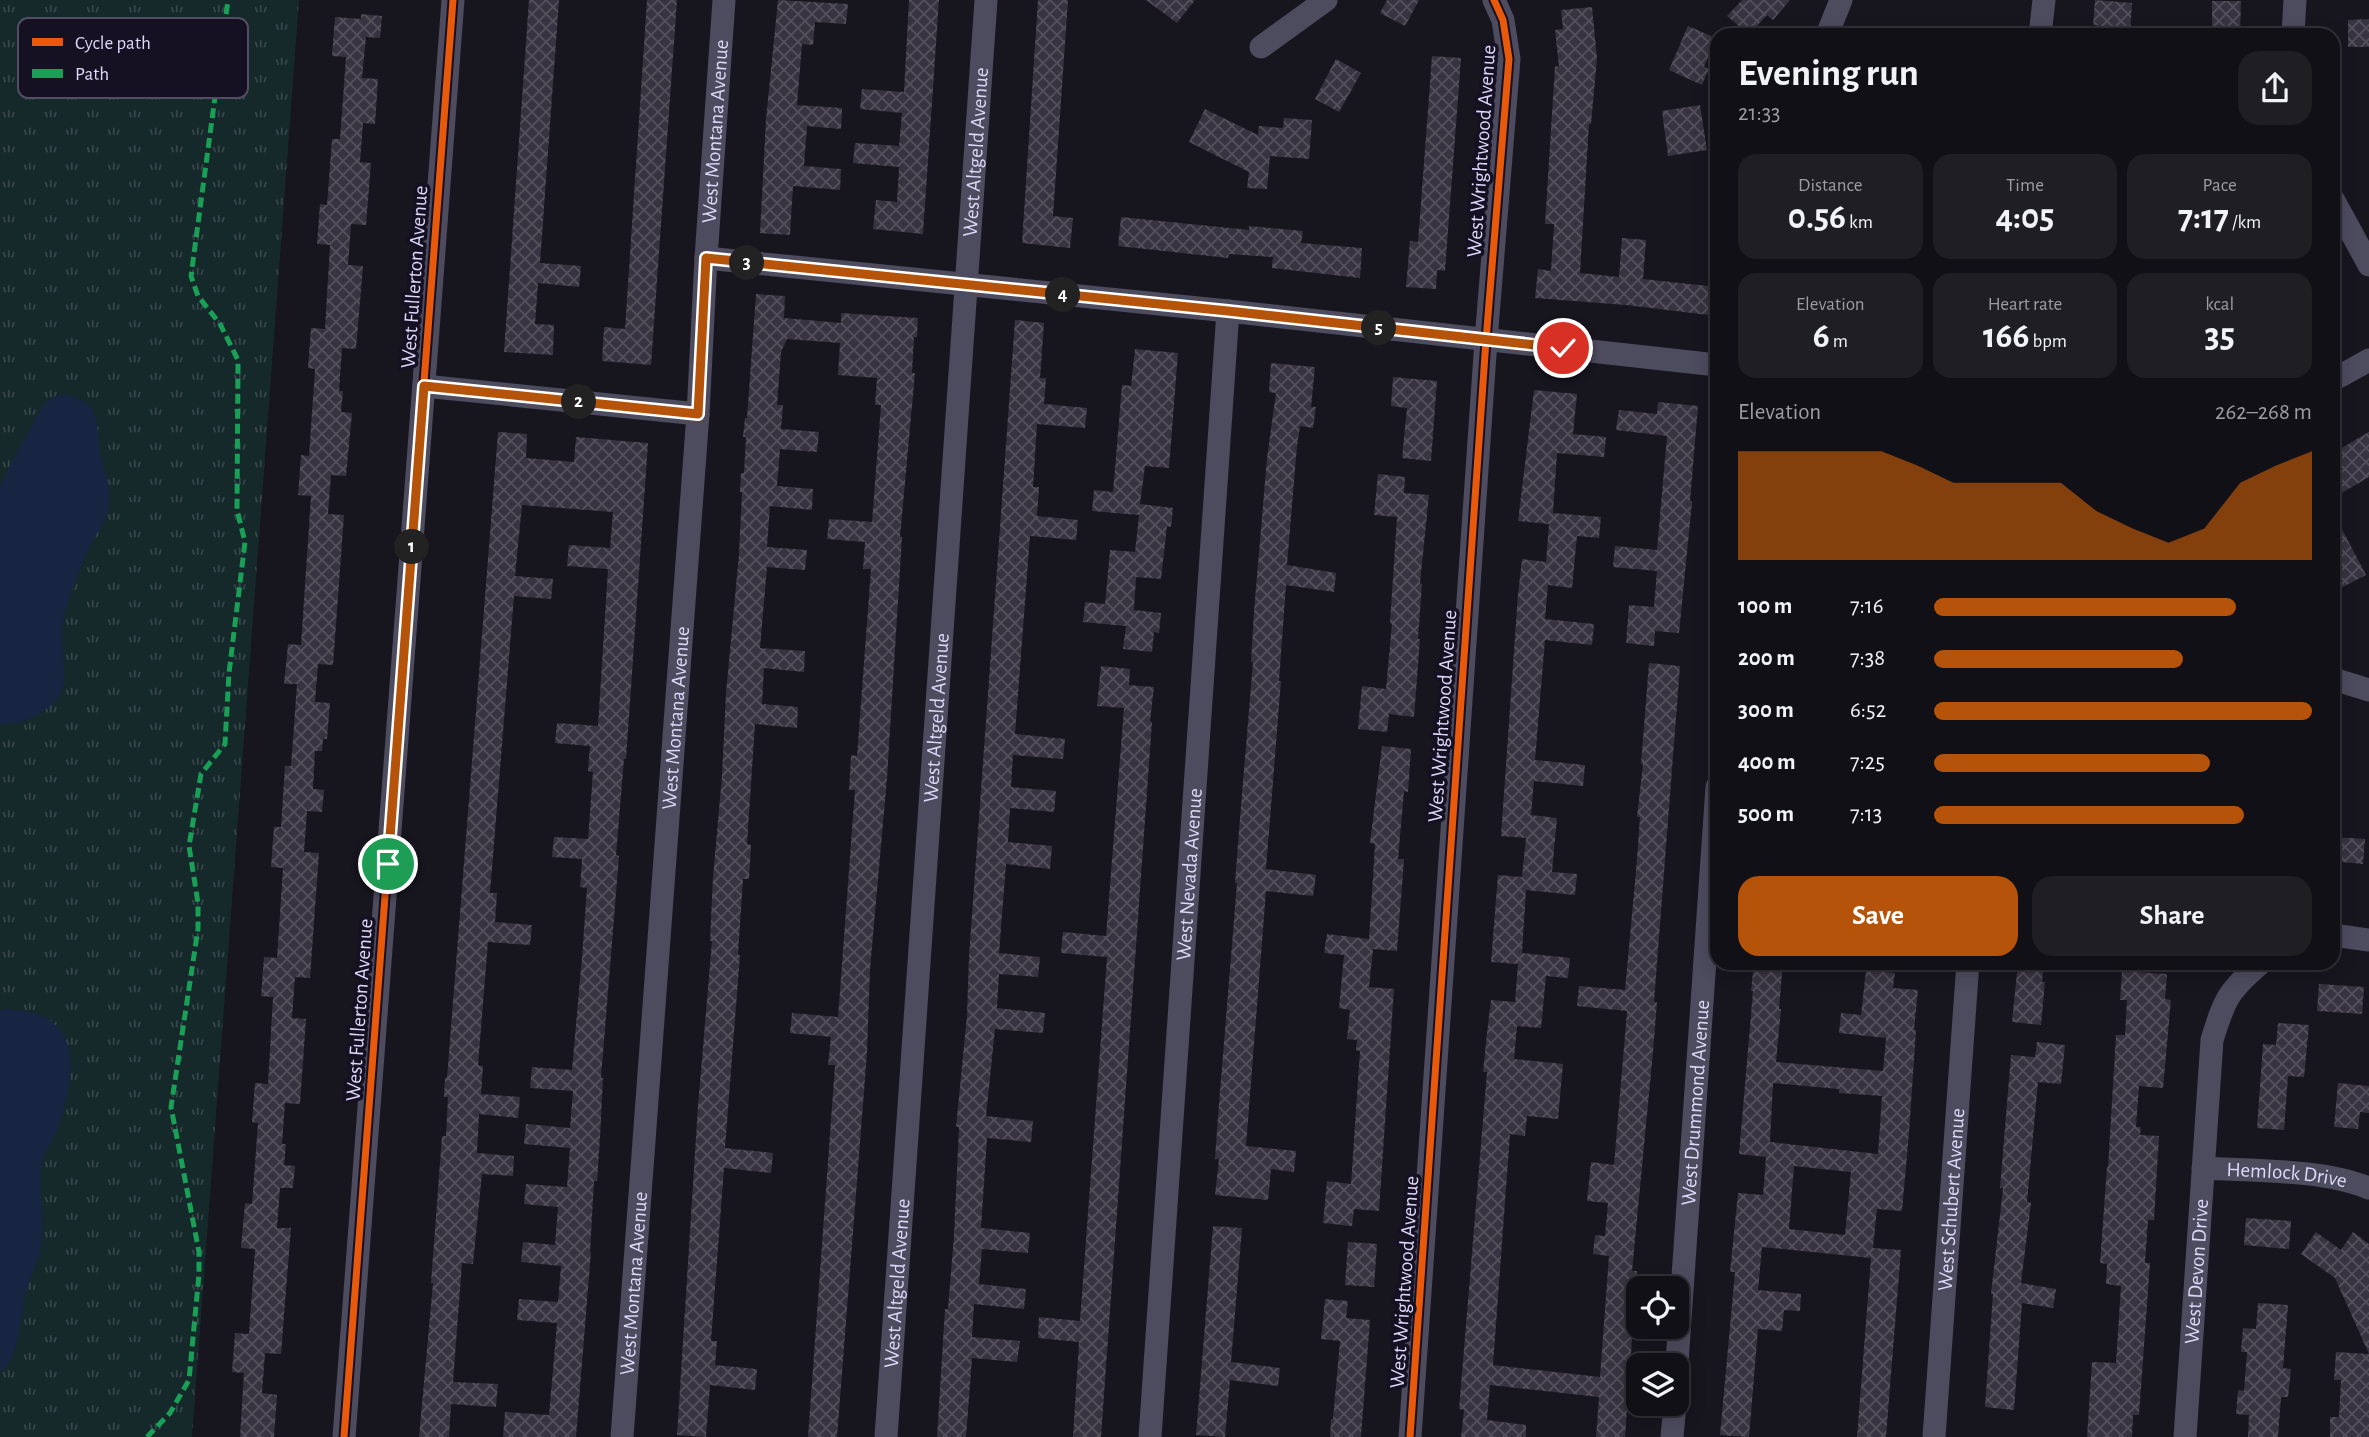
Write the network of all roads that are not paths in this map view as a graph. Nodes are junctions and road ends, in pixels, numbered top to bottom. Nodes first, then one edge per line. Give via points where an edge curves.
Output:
1 (453, 0) edge
2 (724, 0) edge
3 (986, 0) edge
4 (1326, 0) edge
5 (1494, 0) edge
6 (1841, 0) edge
7 (2044, 0) edge
8 (2295, 0) edge
9 (1830, 28) edge
10 (2041, 28) edge
11 (2293, 28) edge
12 (1261, 47) dead end
13 (2340, 211) edge
14 (706, 258) junction
15 (2369, 265) edge
16 (966, 286) junction
17 (1228, 311) junction
18 (1486, 340) junction
19 (2369, 360) edge
20 (1710, 364) edge
21 (2340, 376) edge
22 (424, 386) junction
23 (698, 414) junction
24 (2340, 681) edge
25 (2369, 690) edge
26 (1710, 888) edge
27 (2340, 936) edge
28 (2369, 940) edge
29 (1967, 970) edge
30 (2253, 970) edge
31 (2203, 1168) junction
32 (2369, 1188) edge
33 (1678, 1353) edge
34 (1674, 1416) edge
35 (344, 1437) edge
36 (622, 1437) edge
37 (886, 1437) edge
38 (1150, 1437) edge
39 (1410, 1437) edge
40 (1672, 1437) edge
41 (1934, 1437) edge
42 (2185, 1437) edge

1 - 22 street, West Fullerton Avenue
2 - 14 street, West Montana Avenue
3 - 16 street, West Altgeld Avenue
4 - 12 street
5 - 18 street, West Wrightwood Avenue via 1503,20 1509,59
6 - 9 street
7 - 10 street
8 - 11 street
13 - 15 street
14 - 16 street
14 - 23 street, West Montana Avenue
16 - 17 street
16 - 37 street, West Altgeld Avenue
17 - 18 street
17 - 38 street, West Nevada Avenue
18 - 20 street
18 - 39 street, West Wrightwood Avenue
19 - 21 street
22 - 23 street
22 - 35 street, West Fullerton Avenue
23 - 36 street, West Montana Avenue
24 - 25 street
26 - 33 street, West Drummond Avenue
27 - 28 street
29 - 41 street, West Schubert Avenue
30 - 31 street, West Devon Drive via 2234,986 2212,1040
31 - 32 street, Hemlock Drive via 2327,1177
31 - 42 street, West Devon Drive
34 - 40 street

